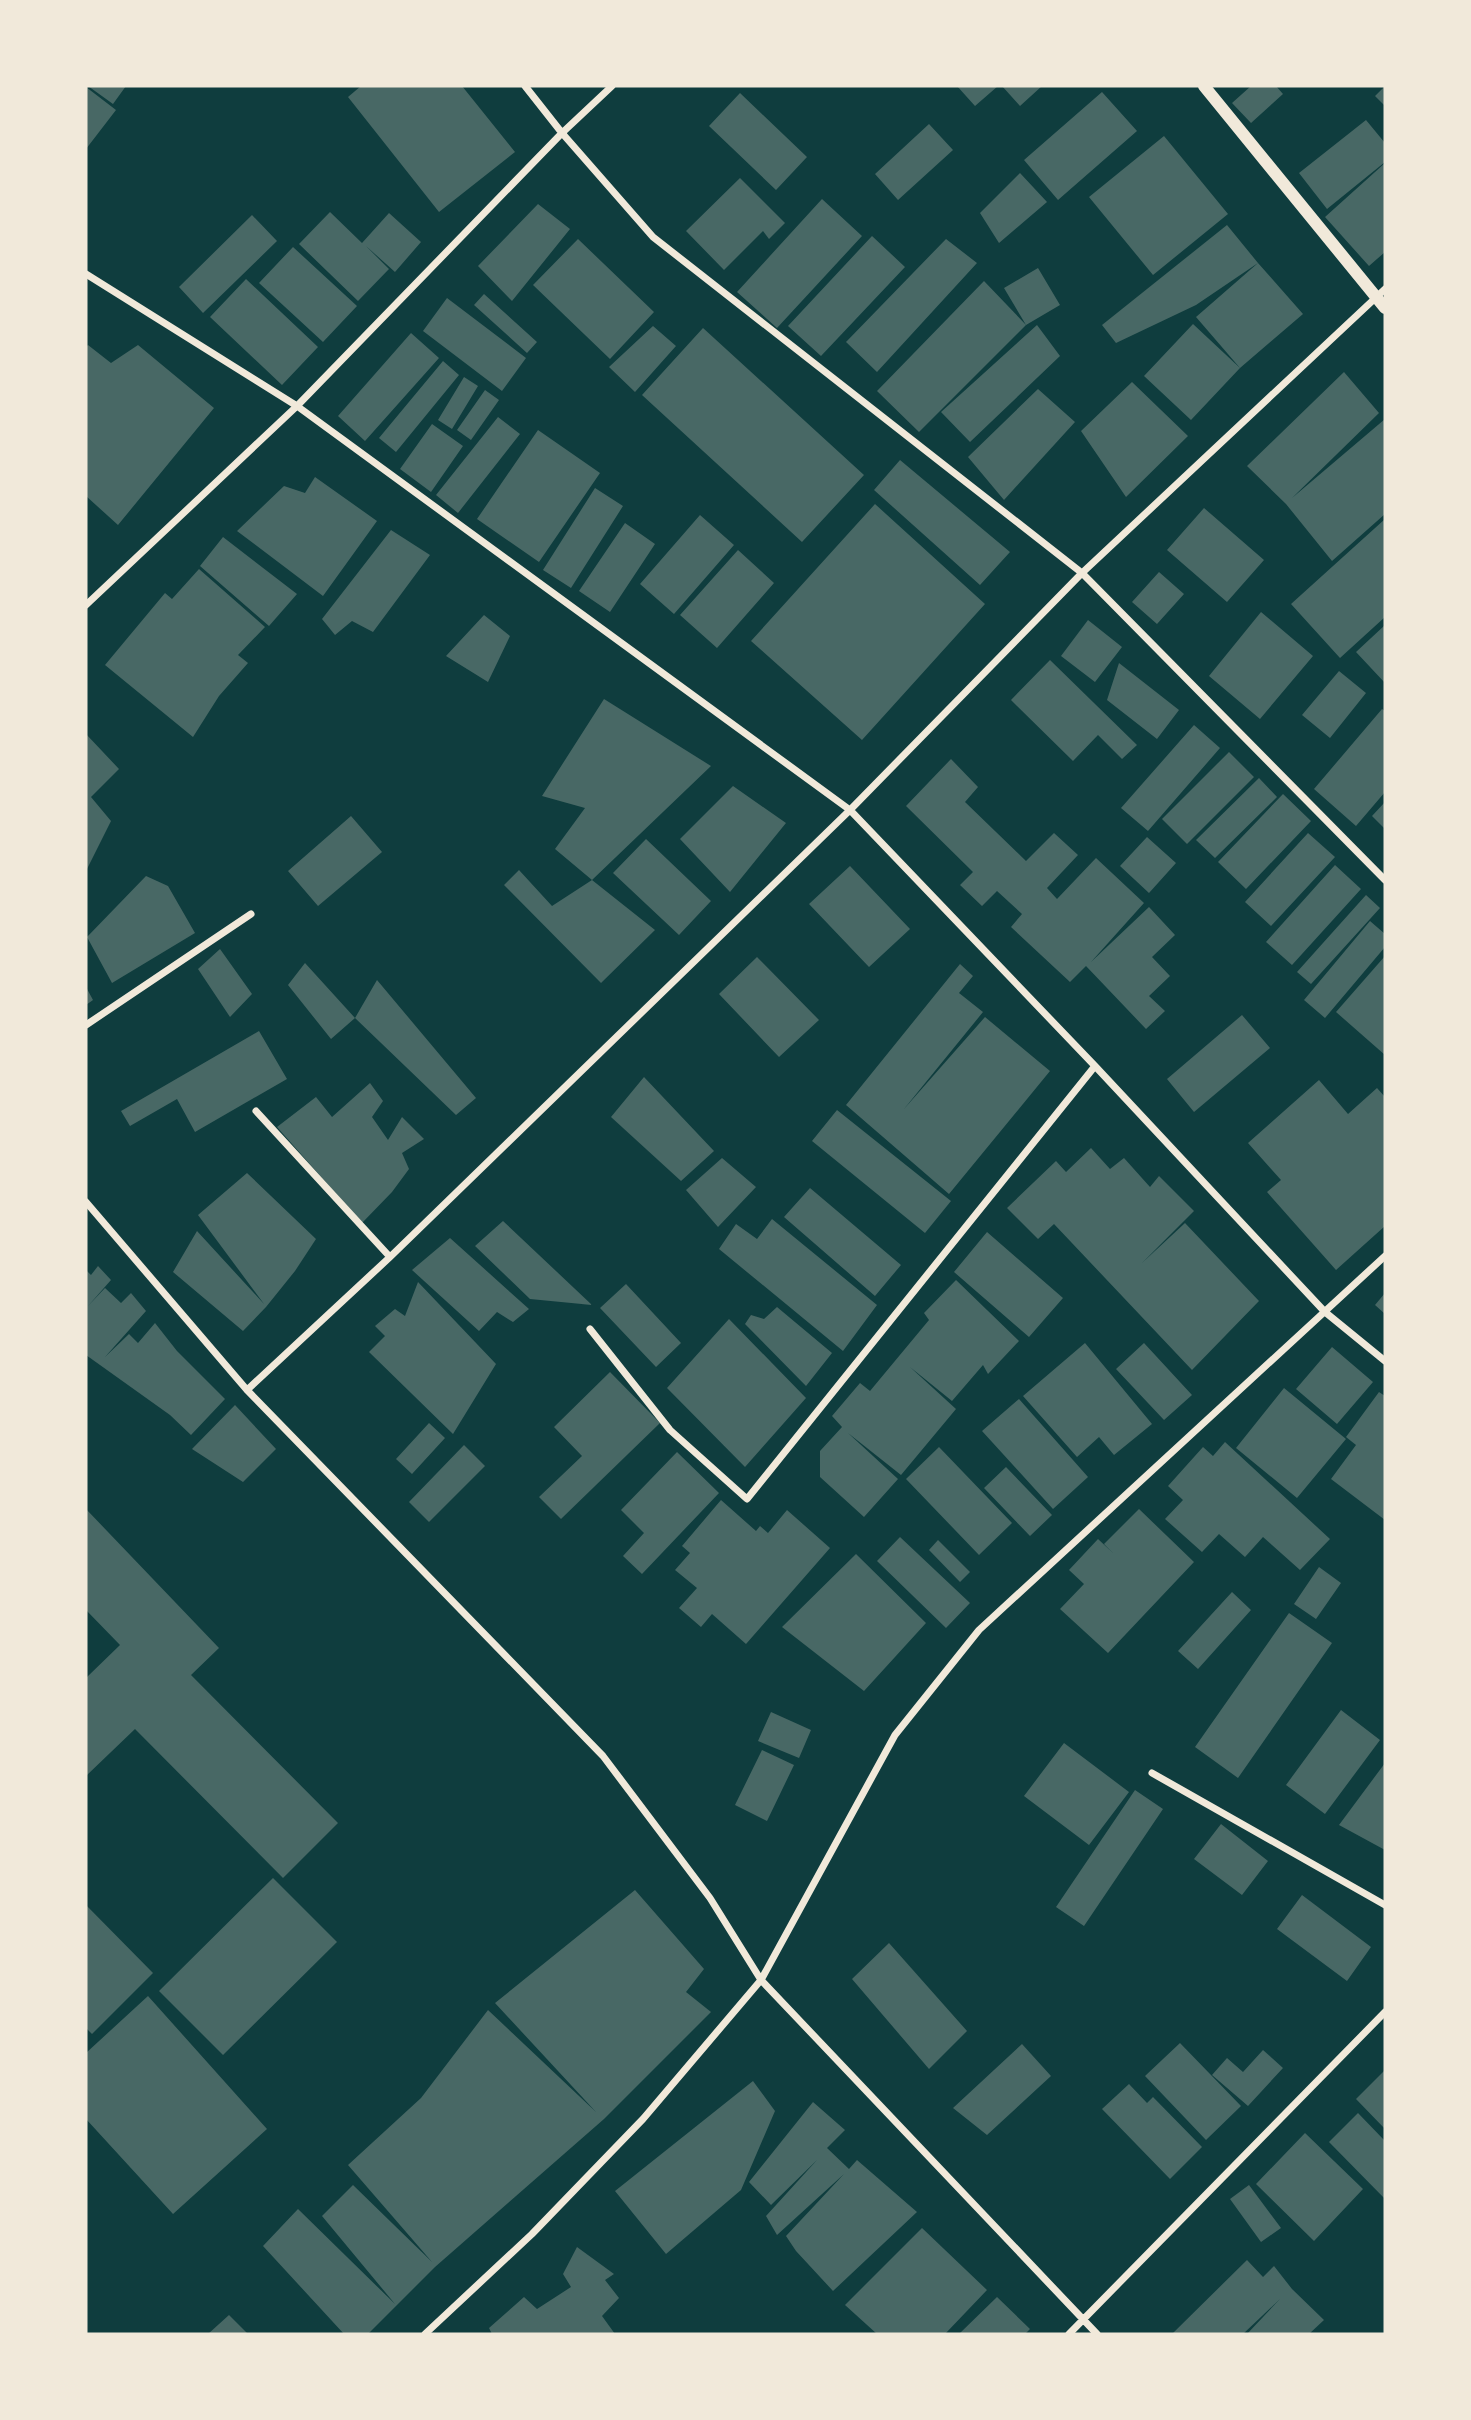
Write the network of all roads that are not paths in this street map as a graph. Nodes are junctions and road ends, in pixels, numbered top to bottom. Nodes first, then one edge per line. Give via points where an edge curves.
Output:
1 (525, 86) edge
2 (611, 86) edge
3 (1204, 86) edge
4 (562, 133) junction
5 (86, 274) edge
6 (1381, 293) edge
7 (1385, 308) edge
8 (297, 406) junction
9 (1082, 573) junction
10 (86, 605) edge
11 (850, 810) junction
12 (1385, 880) edge
13 (251, 914) dead end
14 (86, 1025) edge
15 (1096, 1066) junction
16 (256, 1111) dead end
17 (86, 1202) edge
18 (1385, 1255) edge
19 (390, 1257) junction
20 (1325, 1312) junction
21 (590, 1329) dead end
22 (1385, 1361) edge
23 (247, 1390) junction
24 (1152, 1773) dead end
25 (1385, 1905) edge
26 (761, 1980) junction
27 (1385, 2012) edge
28 (1082, 2320) junction
29 (425, 2334) edge
30 (1069, 2334) edge
31 (1097, 2334) edge

1 - 4 street
2 - 4 street
3 - 6 street
4 - 8 street
4 - 9 street via 653,237
5 - 8 street
6 - 7 street
6 - 9 street
8 - 10 street
8 - 11 street
9 - 11 street
9 - 12 street
11 - 15 street
11 - 19 street
13 - 14 street
15 - 20 street
15 - 21 street via 747,1499 670,1430
16 - 19 street
17 - 23 street
18 - 20 street
19 - 23 street
20 - 22 street
20 - 26 street via 979,1629 895,1735
23 - 26 street via 603,1756 710,1898
24 - 25 street
26 - 28 street
26 - 29 street via 643,2119
27 - 28 street
28 - 30 street
28 - 31 street

